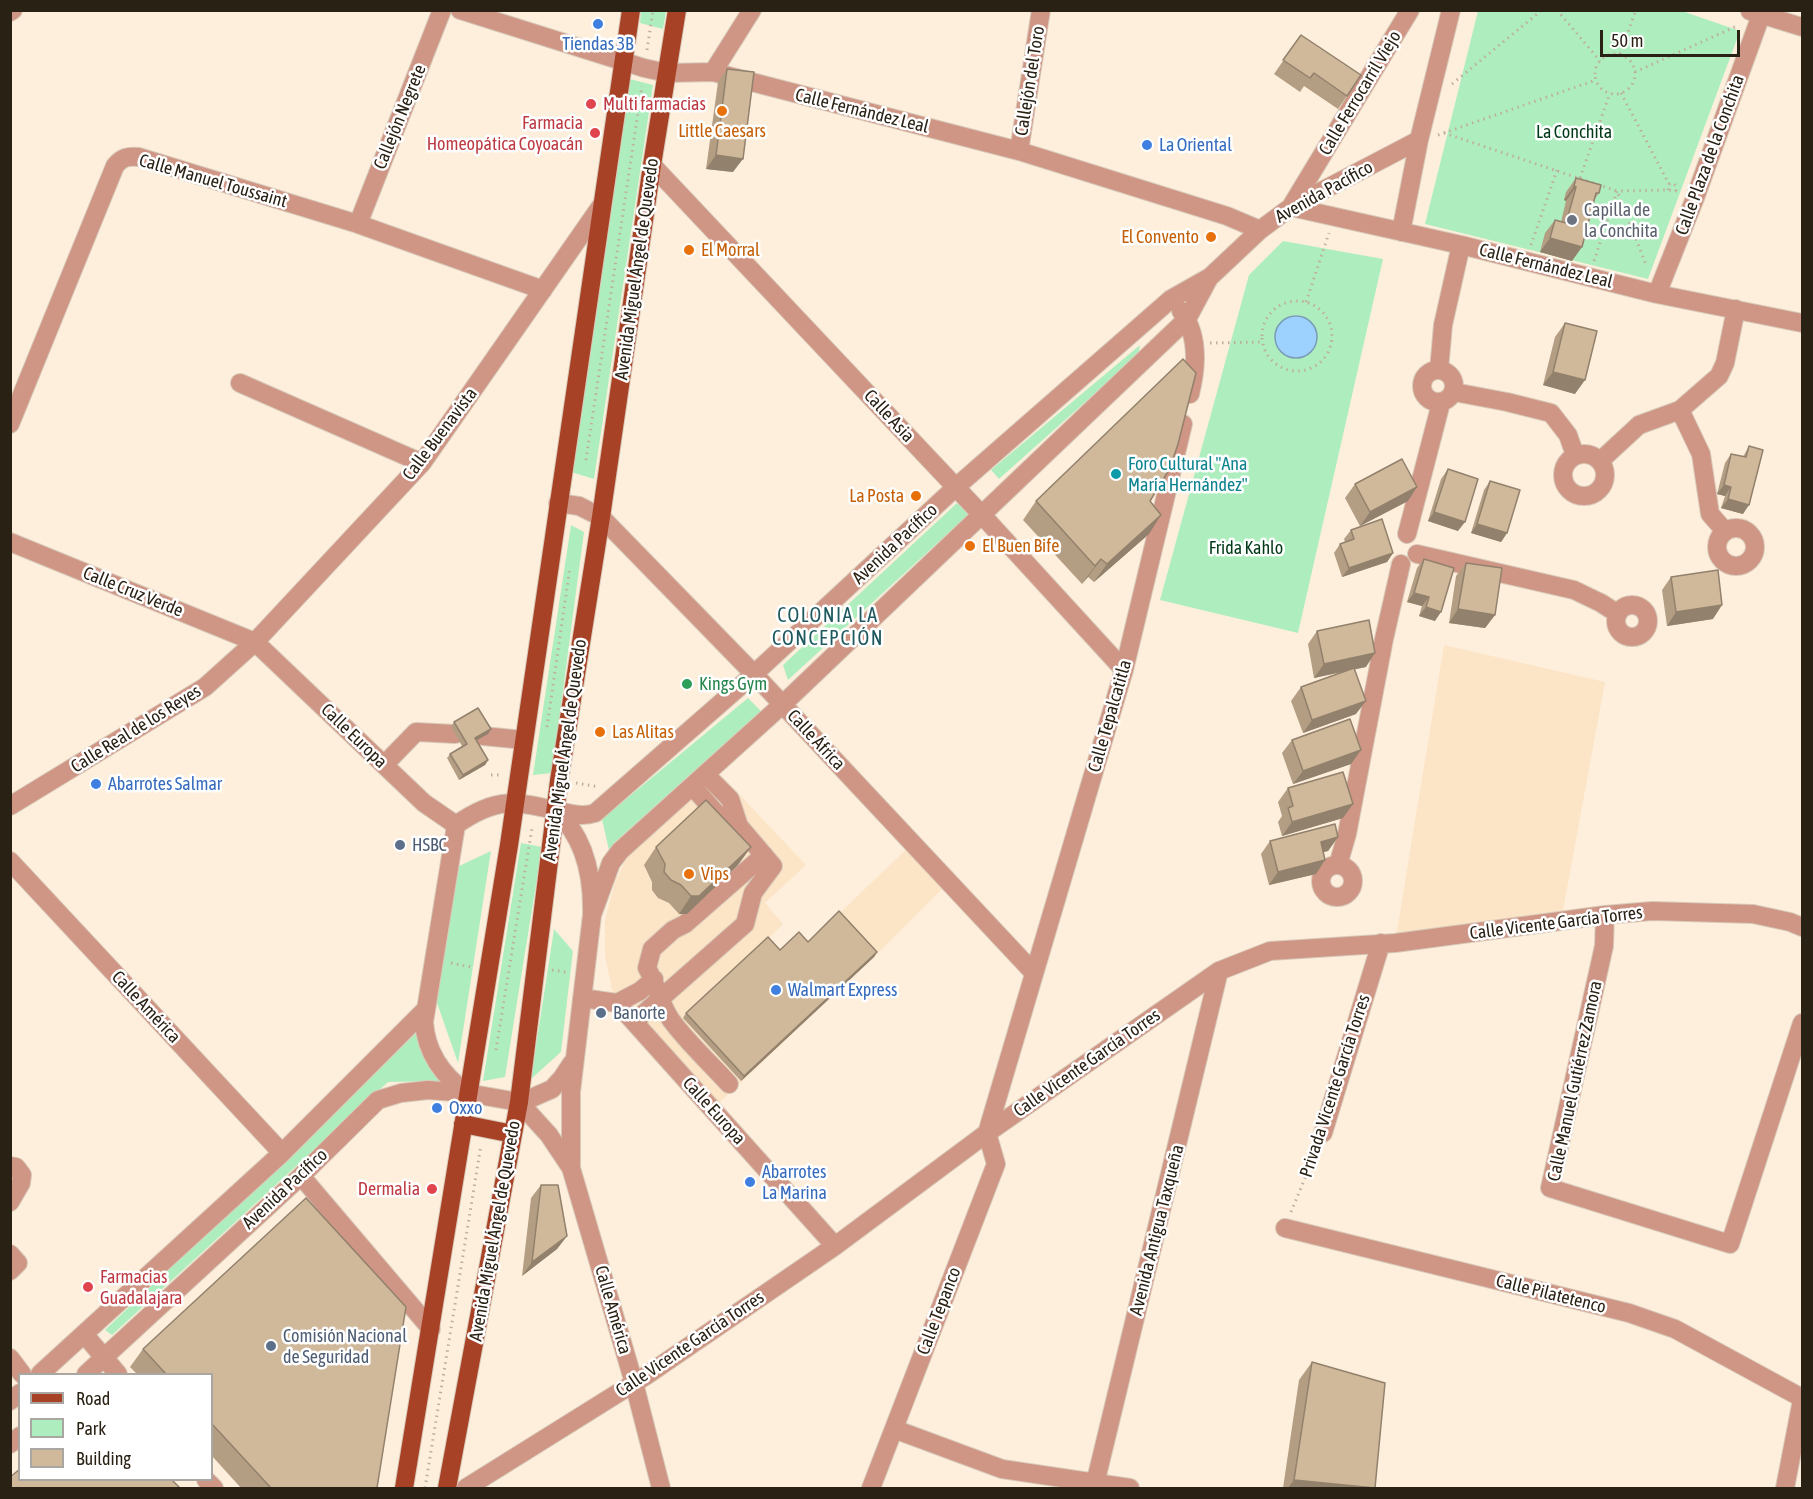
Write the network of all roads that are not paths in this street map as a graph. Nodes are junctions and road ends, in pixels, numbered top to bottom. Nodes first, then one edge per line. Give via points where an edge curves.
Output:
1 (442, 10) edge
2 (460, 10) edge
3 (631, 10) edge
4 (677, 10) edge
5 (752, 10) edge
6 (1041, 10) edge
7 (1410, 10) edge
8 (1451, 10) edge
9 (1755, 13) edge
10 (1803, 27) edge
11 (624, 63) junction
12 (713, 72) junction
13 (667, 73) junction
14 (1419, 140) junction
15 (1019, 151) junction
16 (652, 165) junction
17 (601, 206) junction
18 (1291, 207) junction
19 (358, 224) junction
20 (1260, 230) junction
21 (1401, 232) junction
22 (1461, 245) junction
23 (1210, 277) junction
24 (543, 290) junction
25 (1657, 294) junction
26 (1171, 299) junction
27 (1736, 309) junction
28 (1187, 319) junction
29 (1803, 323) edge
30 (1439, 370) junction
31 (240, 383) dead end
32 (1447, 397) junction
33 (1680, 410) junction
34 (10, 424) edge
35 (1575, 455) junction
36 (1600, 461) junction
37 (422, 463) junction
38 (956, 488) junction
39 (558, 503) junction
40 (982, 515) junction
41 (601, 517) junction
42 (1725, 531) dead end
43 (1407, 534) junction
44 (10, 542) edge
45 (1418, 554) junction
46 (1401, 564) junction
47 (1618, 614) dead end
48 (255, 642) junction
49 (1124, 670) junction
50 (754, 674) junction
51 (783, 704) junction
52 (455, 734) edge
53 (483, 736) edge
54 (524, 740) junction
55 (384, 765) junction
56 (705, 774) junction
57 (692, 786) junction
58 (515, 802) junction
59 (10, 806) edge
60 (555, 810) junction
61 (456, 825) junction
62 (739, 826) junction
63 (764, 855) junction
64 (10, 861) edge
65 (1338, 865) dead end
66 (591, 915) junction
67 (1605, 915) junction
68 (1803, 927) edge
69 (1381, 944) junction
70 (1219, 971) junction
71 (1035, 973) junction
72 (654, 979) junction
73 (660, 997) junction
74 (582, 998) junction
75 (617, 1003) junction
76 (425, 1010) junction
77 (634, 1022) junction
78 (1803, 1023) edge
79 (574, 1058) junction
80 (729, 1084) dead end
81 (467, 1092) junction
82 (519, 1102) junction
83 (463, 1124) junction
84 (987, 1133) junction
85 (1323, 1133) road end
86 (513, 1134) junction
87 (282, 1153) junction
88 (10, 1166) edge
89 (571, 1168) junction
90 (301, 1176) junction
91 (10, 1202) edge
92 (1285, 1228) road end
93 (835, 1246) junction
94 (10, 1254) edge
95 (10, 1271) edge
96 (431, 1329) junction
97 (84, 1334) junction
98 (10, 1358) edge
99 (104, 1358) junction
100 (21, 1373) edge
101 (41, 1373) edge
102 (87, 1373) edge
103 (117, 1373) edge
104 (634, 1383) junction
105 (1803, 1399) edge
106 (894, 1430) junction
107 (1095, 1486) edge
108 (404, 1488) edge
109 (447, 1488) edge
110 (466, 1488) edge
111 (661, 1488) edge
112 (871, 1488) edge
113 (1130, 1488) edge
114 (1785, 1488) edge

1 - 19 street, Callejón Negrete
2 - 11 street, Calle Fernández Leal
3 - 11 main road
4 - 13 main road, Avenida Miguel Ángel de Quevedo
5 - 12 street
6 - 15 street, Callejón del Toro
7 - 18 street, Calle Ferrocarril Viejo
8 - 14 street
9 - 10 street
9 - 25 street, Calle Plaza de la Conchita via 1695,198
11 - 13 street, Calle Fernández Leal
11 - 17 main road
12 - 13 street, Calle Fernández Leal
12 - 15 street, Calle Fernández Leal
13 - 16 main road, Avenida Miguel Ángel de Quevedo
14 - 18 street, Avenida Pacífico
14 - 21 street
15 - 20 street, Calle Fernández Leal via 1227,216
16 - 38 street, Calle Asia
16 - 41 main road, Avenida Miguel Ángel de Quevedo
17 - 24 street, Calle Buenavista
17 - 39 main road
18 - 20 street, Avenida Pacífico
18 - 21 street, Calle Fernández Leal
19 - 24 street, Calle Manuel Toussaint
19 - 34 street, Calle Manuel Toussaint via 139,157 120,160
20 - 23 street, Avenida Pacífico
21 - 22 street, Calle Fernández Leal
22 - 25 street, Calle Fernández Leal
22 - 30 street via 1443,325
23 - 26 street, Avenida Pacífico
23 - 28 street, Avenida Pacífico
24 - 37 street, Calle Buenavista
25 - 27 street, Calle Fernández Leal
26 - 28 street, Calle Tepalcatitla
26 - 38 street, Avenida Pacífico
27 - 29 street, Calle Fernández Leal
27 - 33 street via 1719,376
28 - 40 street, Avenida Pacífico
28 - 49 street, Calle Tepalcatitla via 1195,343 1195,375
30 - 32 street via 1452,377 1455,387
30 - 32 street via 1425,376 1422,387 1426,397 1435,402
31 - 37 street
32 - 35 street via 1507,402 1551,413 1568,435
32 - 43 street
33 - 36 street via 1639,424
33 - 42 street via 1701,454 1710,514
35 - 36 street via 1588,454
35 - 36 street via 1565,465 1563,478 1569,490 1582,496 1596,492 1604,481
37 - 48 street, Calle Buenavista
38 - 40 street, Calle Asia
38 - 50 street, Avenida Pacífico
39 - 41 street, Calle África via 579,506
39 - 54 main road
40 - 49 street, Calle Asia
40 - 51 street, Avenida Pacífico
41 - 50 street, Calle África
41 - 60 main road, Avenida Miguel Ángel de Quevedo
43 - 45 street via 1415,539
43 - 46 street via 1397,535 1389,547 1393,560
44 - 48 street, Calle Cruz Verde
45 - 46 street via 1412,562
45 - 47 street via 1574,591
46 - 65 street
48 - 55 street, Calle Europa
48 - 59 street, Calle Real de los Reyes via 205,687
49 - 71 street, Calle Tepalcatitla
50 - 51 street, Calle África
50 - 60 street, Avenida Pacífico via 595,813 588,816
51 - 56 street, Avenida Pacífico
51 - 71 street, Calle África
52 - 55 street via 416,732
53 - 54 street
54 - 58 main road
55 - 61 street, Calle Europa via 424,803
56 - 57 street, Avenida Pacífico
56 - 62 street via 730,799
57 - 62 street via 717,814
57 - 66 street, Avenida Pacífico via 620,850 611,862
58 - 60 street, Avenida Pacífico
58 - 61 street via 487,808
58 - 81 main road
60 - 66 street, Calle América via 567,821 583,852 592,884
60 - 82 main road, Avenida Miguel Ángel de Quevedo
61 - 76 street
62 - 63 street
63 - 72 street via 652,949 647,968
63 - 73 street via 773,866 753,893 745,924
64 - 87 street, Calle América
66 - 74 street, Calle América
67 - 68 street, Calle Vicente García Torres via 1653,911 1753,914
67 - 69 street, Calle Vicente García Torres
67 - 78 street, Calle Manuel Gutiérrez Zamora via 1604,946 1550,1188 1730,1244
69 - 70 street, Calle Vicente García Torres via 1270,951
69 - 85 street, Privada Vicente García Torres
70 - 84 street, Calle Vicente García Torres
70 - 107 street, Avenida Antigua Taxqueña
71 - 84 street, Calle Tepalcatitla
72 - 73 street
72 - 75 street
73 - 77 street
73 - 80 street via 671,1019
74 - 75 street
74 - 79 street, Calle América
75 - 77 street, Calle Europa
76 - 81 street via 425,1031 433,1055
76 - 87 street, Avenida Pacífico
77 - 93 street, Calle Europa
79 - 82 street, Calle América via 552,1089
79 - 89 street, Calle América
81 - 82 street, Avenida Pacífico
81 - 83 main road
81 - 90 street, Avenida Pacífico via 428,1090 378,1100
82 - 86 main road, Avenida Miguel Ángel de Quevedo
82 - 89 street, Calle América via 549,1135
83 - 86 main road
83 - 96 main road
84 - 93 street, Calle Vicente García Torres
84 - 106 street, Calle Tepanco via 996,1164
86 - 109 main road, Avenida Miguel Ángel de Quevedo
87 - 97 street, Avenida Pacífico
88 - 91 street via 22,1175
89 - 104 street, Calle América
90 - 96 street
90 - 99 street, Avenida Pacífico
92 - 105 street, Calle Pilatetenco via 1675,1329
93 - 104 street, Calle Vicente García Torres
94 - 95 street via 18,1263
96 - 108 main road
97 - 99 street
97 - 101 street, Avenida Pacífico
98 - 100 street
99 - 102 street, Avenida Pacífico
99 - 103 street
104 - 110 street, Calle Vicente García Torres
104 - 111 street, Calle América
105 - 114 street
106 - 107 street via 1002,1469
106 - 112 street, Calle Tepanco
107 - 113 street

